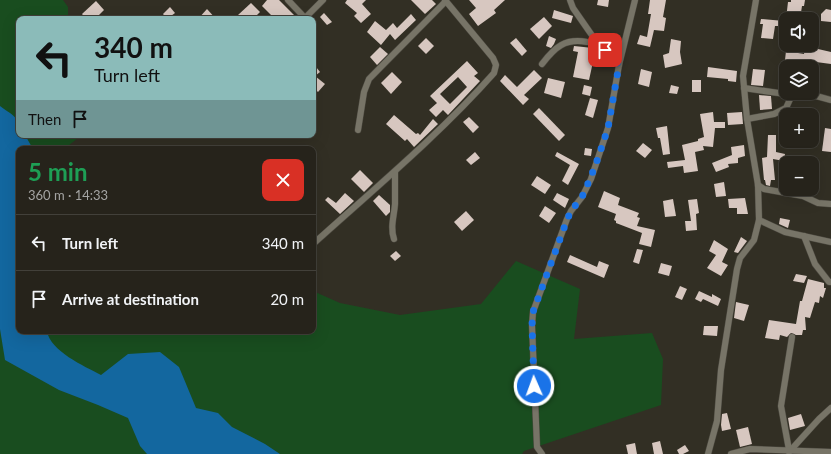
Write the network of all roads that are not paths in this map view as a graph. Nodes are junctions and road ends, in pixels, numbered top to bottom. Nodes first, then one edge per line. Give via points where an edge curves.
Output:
1 (288, 0) edge
2 (323, 0) edge
3 (455, 0) edge
4 (570, 0) edge
5 (635, 0) edge
6 (756, 0) edge
7 (447, 2) edge
8 (303, 16) edge
9 (307, 16) edge
10 (598, 44) junction
11 (542, 64) dead end
12 (619, 65) junction
13 (744, 88) junction
14 (779, 93) edge
15 (819, 97) edge
16 (790, 100) edge
17 (831, 100) edge
18 (747, 118) junction
19 (358, 130) dead end
20 (395, 172) junction
21 (758, 185) junction
22 (831, 204) edge
23 (759, 220) junction
24 (804, 236) junction
25 (394, 240) dead end
26 (316, 241) edge
27 (831, 242) edge
28 (831, 282) edge
29 (792, 337) dead end
30 (831, 408) edge
31 (537, 447) junction
32 (789, 452) edge
33 (831, 452) edge
34 (535, 454) edge
35 (542, 454) edge
36 (708, 454) edge
37 (731, 454) edge

1 - 8 street
2 - 9 street
3 - 7 street
4 - 10 street
5 - 12 street
6 - 13 street via 743,76
7 - 19 street via 369,79 364,92
7 - 20 street via 493,58 495,69 459,110
10 - 11 street via 570,41 552,52
10 - 12 street
12 - 31 street via 608,128 598,158 582,197 567,220 533,312
13 - 14 street
13 - 18 street
15 - 17 street
16 - 18 street via 786,108 774,114
18 - 21 street
20 - 25 street via 392,225
20 - 26 street
21 - 22 street via 764,189
21 - 23 street
23 - 24 street via 785,232
23 - 36 street via 754,240 740,258 737,269 721,370 717,421
24 - 27 street
24 - 28 street via 815,264
29 - 32 street via 781,406
30 - 32 street
31 - 34 street
31 - 35 street
32 - 33 street
32 - 37 street via 750,449

